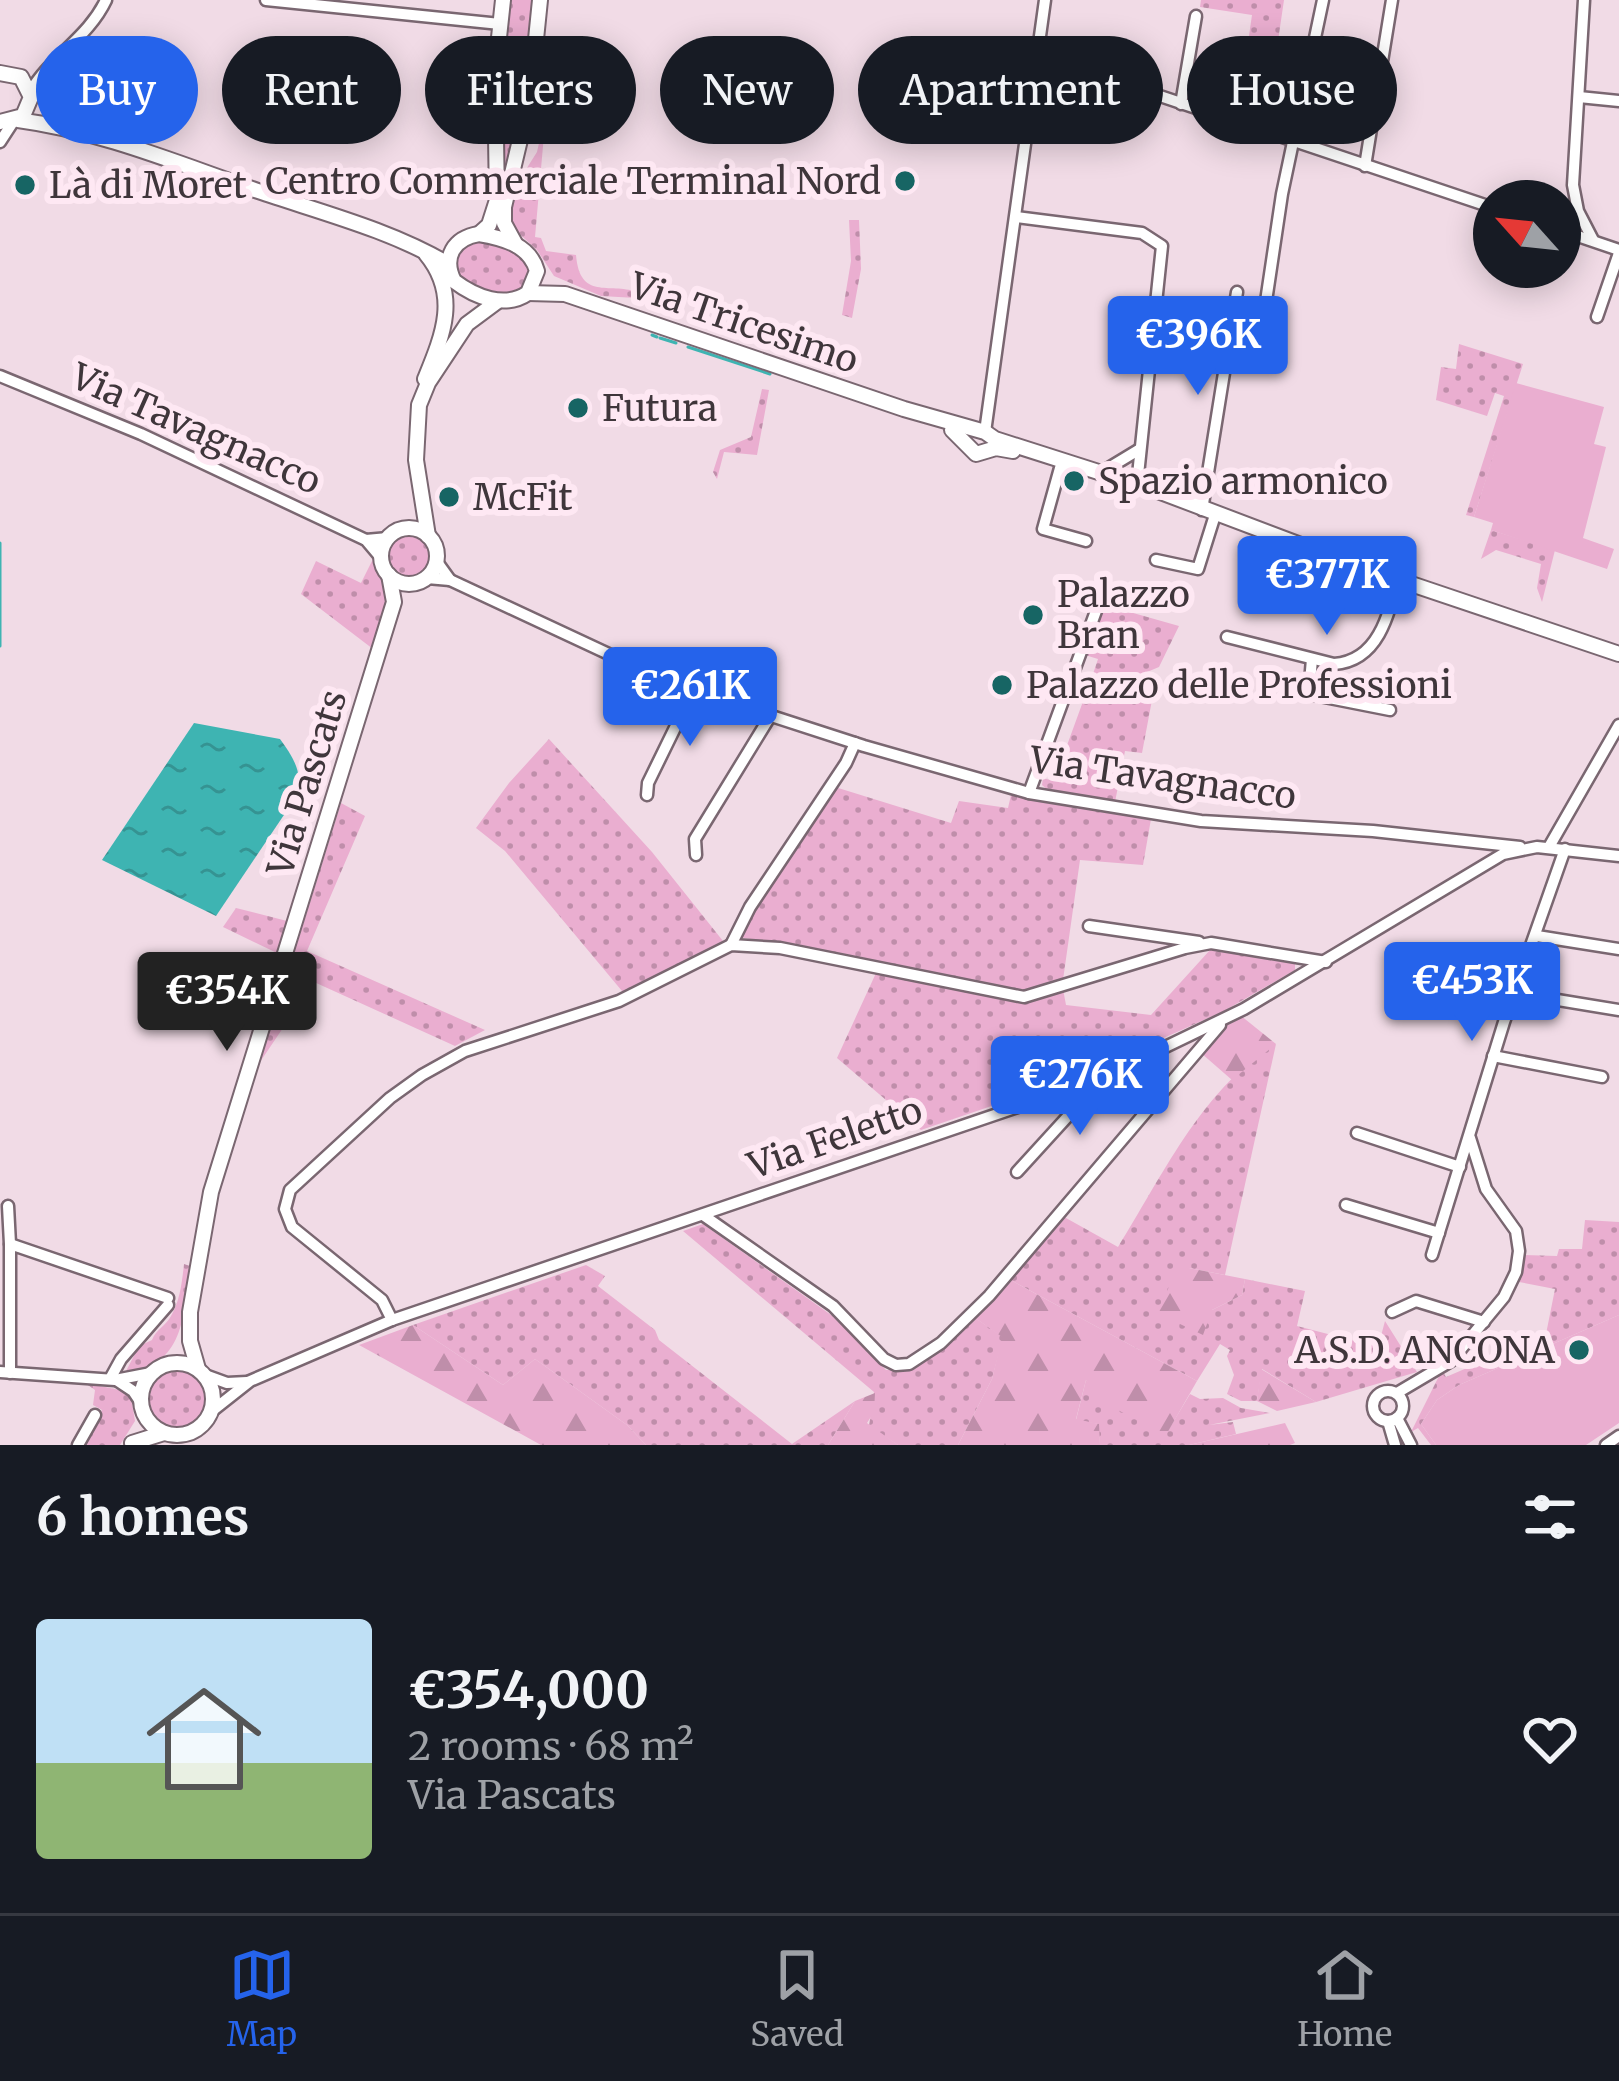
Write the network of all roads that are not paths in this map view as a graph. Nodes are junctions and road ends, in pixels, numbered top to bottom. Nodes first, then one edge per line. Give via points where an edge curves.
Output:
1 (266, 0) edge
2 (503, 0) edge
3 (540, 0) edge
4 (1045, 0) edge
5 (1323, 0) edge
6 (1392, 0) edge
7 (1584, 0) edge
8 (100, 1) edge
9 (1196, 16) dead end
10 (500, 24) junction
11 (84, 36) edge
12 (499, 36) edge
13 (536, 36) edge
14 (1040, 36) edge
15 (1316, 36) edge
16 (8, 73) edge
17 (36, 89) edge
18 (1163, 97) edge
19 (30, 98) junction
20 (1579, 98) junction
21 (1619, 101) edge
22 (36, 103) edge
23 (1181, 104) junction
24 (1187, 106) edge
25 (11, 121) edge
26 (0, 142) edge
27 (116, 144) edge
28 (496, 144) edge
29 (518, 144) edge
30 (1025, 144) edge
31 (1295, 144) edge
32 (1298, 144) edge
33 (1365, 166) junction
34 (1473, 201) edge
35 (1016, 217) junction
36 (479, 234) junction
37 (1581, 236) edge
38 (1593, 240) junction
39 (412, 243) junction
40 (516, 245) junction
41 (453, 247) junction
42 (1619, 252) edge
43 (448, 264) junction
44 (537, 272) junction
45 (459, 285) junction
46 (1237, 292) dead end
47 (528, 293) junction
48 (565, 294) junction
49 (498, 301) junction
50 (1265, 308) dead end
51 (1597, 317) dead end
52 (464, 330) junction
53 (0, 376) edge
54 (419, 405) junction
55 (982, 438) junction
56 (1140, 454) junction
57 (1060, 468) junction
58 (1107, 475) junction
59 (419, 492) junction
60 (1172, 498) junction
61 (1209, 513) junction
62 (394, 534) junction
63 (428, 536) junction
64 (367, 540) junction
65 (1086, 541) dead end
66 (382, 559) junction
67 (1156, 560) dead end
68 (436, 562) junction
69 (389, 575) junction
70 (1398, 576) junction
71 (450, 580) junction
72 (420, 581) junction
73 (394, 602) junction
74 (1096, 611) dead end
75 (1227, 637) dead end
76 (1619, 654) edge
77 (1312, 659) junction
78 (693, 691) junction
79 (1390, 710) dead end
80 (771, 715) junction
81 (1619, 725) edge
82 (855, 743) junction
83 (1029, 793) junction
84 (647, 795) dead end
85 (1484, 843) junction
86 (1549, 847) junction
87 (1523, 848) junction
88 (1565, 849) junction
89 (696, 855) dead end
90 (1619, 856) edge
91 (1487, 862) junction
92 (1089, 926) dead end
93 (1537, 936) junction
94 (1211, 944) junction
95 (731, 945) junction
96 (1619, 949) edge
97 (1326, 962) junction
98 (1515, 993) junction
99 (1619, 1010) edge
100 (1226, 1018) junction
101 (1493, 1056) junction
102 (1602, 1077) dead end
103 (1096, 1078) junction
104 (1358, 1133) dead end
105 (1469, 1134) junction
106 (1460, 1167) junction
107 (1017, 1172) dead end
108 (1346, 1205) dead end
109 (8, 1206) dead end
110 (703, 1215) junction
111 (1439, 1233) junction
112 (10, 1244) junction
113 (1432, 1255) dead end
114 (1392, 1312) dead end
115 (392, 1320) junction
116 (1484, 1322) junction
117 (189, 1329) junction
118 (170, 1363) junction
119 (5, 1372) edge
120 (201, 1372) junction
121 (151, 1373) junction
122 (113, 1379) junction
123 (250, 1381) junction
124 (1397, 1393) junction
125 (142, 1409) junction
126 (212, 1411) junction
127 (94, 1415) dead end
128 (1392, 1419) junction
129 (164, 1433) junction
130 (1619, 1436) edge
131 (1390, 1443) edge
132 (131, 1444) edge
133 (78, 1445) edge
134 (1411, 1445) edge
135 (1606, 1445) edge

1 - 10 street
2 - 10 main road
3 - 13 main road
4 - 14 street
5 - 15 street
6 - 33 street
7 - 20 street
8 - 11 street
9 - 23 street
10 - 12 main road
16 - 19 main road
17 - 19 street
18 - 23 street
19 - 22 main road
19 - 25 main road
20 - 21 street
20 - 38 street via 1574,197
23 - 24 street
25 - 26 street
27 - 39 main road
28 - 36 main road via 497,200
29 - 40 main road via 504,223
30 - 35 street
31 - 50 street
32 - 33 street
33 - 34 street
35 - 55 street
35 - 56 street via 1142,233 1162,246
36 - 40 main road
36 - 41 main road
37 - 38 street
38 - 42 street
39 - 41 main road
39 - 43 main road
39 - 54 main road via 438,272 448,313
40 - 44 main road
41 - 43 main road
42 - 51 street
43 - 45 main road
44 - 47 main road
44 - 48 main road, Via Tricesimo
45 - 49 main road
45 - 52 main road
46 - 61 street
47 - 48 main road, Via Tricesimo
47 - 49 main road
48 - 55 main road, Via Tricesimo
49 - 52 main road
52 - 54 main road
53 - 64 street, Via Tavagnacco
54 - 59 main road
55 - 57 main road, Via Tricesimo
55 - 58 main road, Via Tricesimo
56 - 58 street
56 - 60 street via 1140,481
57 - 58 street, Via Tricesimo via 1106,481
57 - 60 main road, Via Tricesimo
57 - 65 street via 1042,529
58 - 60 main road, Via Tricesimo
59 - 62 main road
59 - 63 main road
60 - 61 main road, Via Tricesimo
61 - 67 street via 1198,568
61 - 70 main road, Via Tricesimo
62 - 63 main road via 410,528
62 - 64 street
62 - 66 main road
63 - 68 main road
64 - 66 street, Via Tavagnacco
66 - 69 main road
68 - 71 street, Via Tavagnacco
68 - 72 main road
69 - 72 main road
69 - 73 main road, Via Pascats
70 - 76 main road, Via Tricesimo
70 - 77 street via 1371,645 1347,662
71 - 72 street, Via Tavagnacco
71 - 78 street, Via Tavagnacco
72 - 73 main road, Via Pascats
73 - 117 main road, Via Pascats via 221,1157
74 - 83 street
75 - 77 street
77 - 79 street via 1309,694
78 - 80 street, Via Tavagnacco
78 - 84 street
80 - 82 street, Via Tavagnacco
80 - 89 street via 695,839
81 - 86 street
82 - 83 street, Via Tavagnacco
82 - 95 street
83 - 85 street, Via Tavagnacco via 1201,820
85 - 87 street, Via Tavagnacco
85 - 91 street
86 - 87 street, Via Feletto
86 - 88 street, Via Feletto
87 - 91 street, Via Feletto
88 - 90 street, Via Feletto
88 - 93 street
91 - 97 street, Via Feletto
92 - 94 street
93 - 96 street
93 - 98 street
94 - 95 street via 1024,997
94 - 97 street
95 - 115 street via 620,1001 449,1059 404,1086 290,1190 285,1209 292,1226 382,1300
97 - 100 street, Via Feletto
98 - 99 street
98 - 101 street
100 - 103 street, Via Feletto
100 - 110 street via 989,1296 909,1364 877,1353 840,1312
101 - 102 street
101 - 105 street
103 - 107 street
103 - 110 street, Via Feletto
104 - 106 street
105 - 106 street
105 - 116 street via 1479,1175 1512,1223 1520,1251 1513,1282
106 - 111 street
108 - 111 street
109 - 112 street
110 - 115 street, Via Feletto
111 - 113 street
112 - 119 street
112 - 122 street via 168,1301
114 - 116 street via 1416,1301
115 - 123 street, Via Feletto
116 - 124 street via 1451,1361
117 - 118 main road, Via Pascats
117 - 120 main road, Via Pascats
118 - 120 main road
118 - 121 main road
119 - 122 street
120 - 123 street via 227,1384
120 - 126 main road
121 - 122 street
121 - 125 main road
122 - 125 street
123 - 126 street, Via Feletto
124 - 128 street via 1403,1405
124 - 128 street via 1383,1391 1373,1401 1376,1414
125 - 129 main road
125 - 132 main road
126 - 129 main road via 192,1432
127 - 133 street
128 - 131 street
128 - 134 street
129 - 132 main road
130 - 135 street

